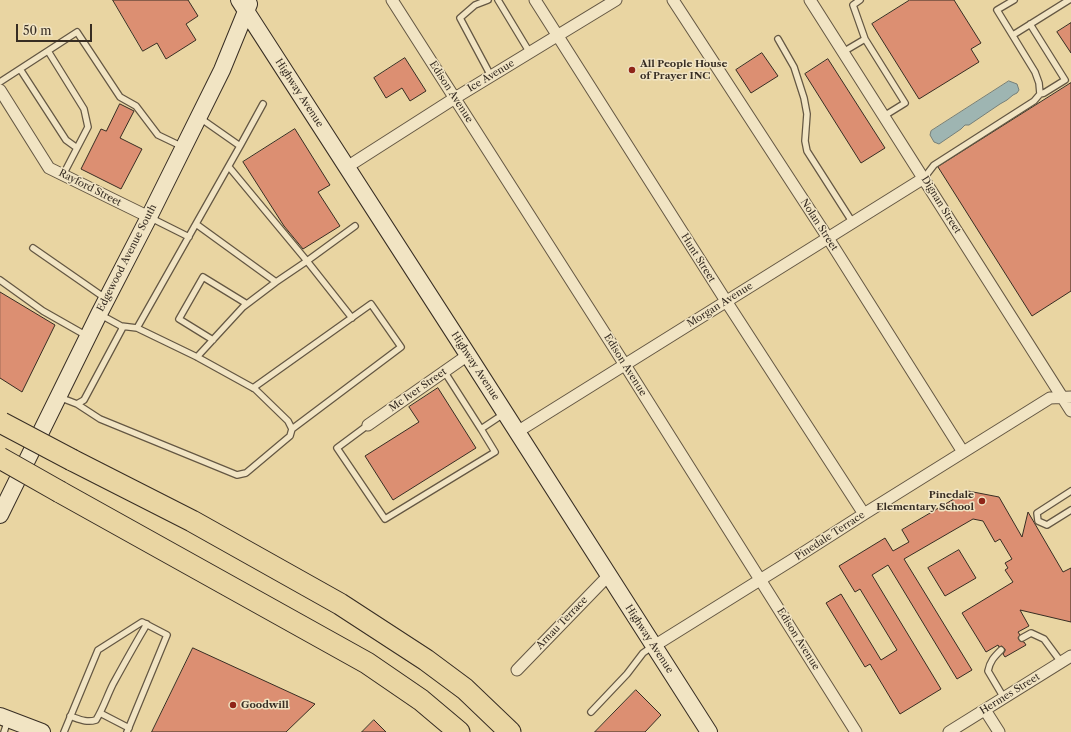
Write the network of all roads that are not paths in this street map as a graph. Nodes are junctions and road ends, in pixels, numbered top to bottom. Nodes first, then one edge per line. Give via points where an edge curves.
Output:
1 (392, 0) edge
2 (488, 0) edge
3 (498, 0) edge
4 (535, 0) edge
5 (616, 0) edge
6 (673, 0) edge
7 (810, 0) edge
8 (860, 0) edge
9 (1014, 0) edge
10 (1069, 0) edge
11 (851, 2) edge
12 (245, 4) edge
13 (1030, 24) junction
14 (1013, 35) junction
15 (558, 36) junction
16 (778, 39) dead end
17 (865, 39) junction
18 (48, 51) junction
19 (843, 52) junction
20 (530, 53) junction
21 (20, 69) junction
22 (491, 76) junction
23 (0, 82) edge
24 (0, 90) edge
25 (1040, 94) junction
26 (455, 98) junction
27 (263, 104) dead end
28 (884, 116) junction
29 (198, 117) junction
30 (240, 146) junction
31 (182, 147) junction
32 (77, 148) junction
33 (347, 166) junction
34 (229, 167) junction
35 (64, 175) junction
36 (924, 178) junction
37 (148, 218) junction
38 (853, 223) junction
39 (196, 224) junction
40 (355, 226) dead end
41 (189, 237) junction
42 (828, 238) junction
43 (33, 248) dead end
44 (307, 261) junction
45 (0, 280) edge
46 (276, 282) junction
47 (106, 300) junction
48 (726, 301) junction
49 (247, 304) junction
50 (99, 314) junction
51 (352, 318) junction
52 (121, 326) junction
53 (138, 328) junction
54 (88, 337) junction
55 (213, 340) junction
56 (468, 355) junction
57 (197, 357) junction
58 (625, 365) junction
59 (444, 371) junction
60 (253, 388) junction
61 (58, 397) junction
62 (1067, 397) edge
63 (77, 404) junction
64 (1071, 411) edge
65 (505, 413) junction
66 (1, 422) edge
67 (368, 425) joint
68 (292, 428) junction
69 (481, 429) junction
70 (517, 432) junction
71 (963, 452) junction
72 (0, 458) edge
73 (1071, 491) edge
74 (1071, 510) edge
75 (864, 514) junction
76 (0, 515) edge
77 (608, 576) junction
78 (761, 579) junction
79 (147, 624) junction
80 (1022, 638) dead end
81 (654, 646) junction
82 (1001, 650) dead end
83 (1071, 656) edge
84 (1061, 662) junction
85 (517, 670) dead end
86 (1004, 698) junction
87 (985, 710) junction
88 (591, 712) dead end
89 (100, 713) junction
90 (70, 716) junction
91 (4, 722) edge
92 (128, 730) edge
93 (42, 732) edge
94 (64, 732) edge
95 (459, 732) edge
96 (510, 732) edge
97 (708, 732) edge
98 (856, 732) edge
99 (950, 732) edge
100 (999, 732) edge

1 - 26 street, Edison Avenue
2 - 22 lane via 475,5 460,18
3 - 20 lane
4 - 15 street, Hunt Street
5 - 15 street, Ice Avenue
6 - 42 street, Nolan Street
7 - 19 street, Dignan Street
8 - 11 lane
9 - 14 lane via 998,10
10 - 13 lane
11 - 17 lane
12 - 29 street, Edgewood Avenue South via 222,70
12 - 33 street, Highway Avenue
13 - 14 lane
13 - 25 lane via 1065,80
14 - 25 lane via 1035,72
15 - 20 street, Ice Avenue
15 - 48 street, Hunt Street
16 - 38 lane via 794,67 804,98 806,151
17 - 19 lane
17 - 28 lane via 905,103
18 - 21 lane
18 - 31 lane via 77,32 120,97 136,106 158,135
18 - 32 lane via 84,109 88,127
19 - 28 street, Dignan Street
20 - 22 street, Ice Avenue
21 - 23 lane
21 - 32 lane via 66,140
22 - 26 street, Ice Avenue
24 - 35 street, Rayford Street via 49,168
25 - 36 lane via 1034,102 934,166
26 - 33 street, Ice Avenue
26 - 58 street, Edison Avenue
27 - 30 lane
28 - 36 street, Dignan Street
29 - 30 lane
29 - 31 street, Edgewood Avenue South
30 - 34 lane
31 - 37 street, Edgewood Avenue South
32 - 35 lane
33 - 56 street, Highway Avenue
34 - 39 lane
34 - 44 lane
35 - 37 street, Rayford Street
36 - 38 street, Morgan Avenue
36 - 62 street, Dignan Street
37 - 41 lane
37 - 47 street, Edgewood Avenue South
38 - 42 street, Morgan Avenue
39 - 41 lane
39 - 46 lane
40 - 44 lane
41 - 53 lane
42 - 48 street, Morgan Avenue
42 - 71 street, Nolan Street
43 - 47 lane
44 - 46 lane
44 - 51 lane
45 - 54 lane via 43,311
46 - 49 lane
47 - 50 street, Edgewood Avenue South
48 - 58 street, Morgan Avenue
48 - 75 street, Hunt Street
49 - 55 lane
49 - 55 lane via 203,277 179,319
50 - 52 lane
50 - 54 street, Edgewood Avenue South
51 - 60 lane
51 - 68 lane via 371,304 401,347
52 - 53 lane
52 - 63 lane via 122,329 84,400
53 - 57 lane
54 - 61 street, Edgewood Avenue South
55 - 57 lane
56 - 59 street, Mc Iver Street
56 - 65 street, Highway Avenue
57 - 60 lane
58 - 70 street, Morgan Avenue
58 - 78 street, Edison Avenue
59 - 67 street, Mc Iver Street
59 - 69 lane
60 - 68 lane via 288,421
61 - 63 lane
61 - 76 street, Edgewood Avenue South
62 - 64 street, Dignan Street
62 - 71 street, Pinedale Terrace via 1050,398
63 - 68 lane via 100,419 237,476 246,473 290,436
65 - 69 lane
65 - 70 street, Highway Avenue
66 - 96 highway, bridge via 192,521 340,604 426,660 465,689
67 - 69 lane via 337,448 385,519 495,452
70 - 77 street, Highway Avenue
71 - 75 street, Pinedale Terrace
72 - 95 highway, bridge via 367,663 421,700
73 - 74 lane via 1037,513 1038,521 1047,525
75 - 78 street, Pinedale Terrace
77 - 81 street, Highway Avenue
77 - 85 street, Arnau Terrace
78 - 81 street, Pinedale Terrace
78 - 98 street, Edison Avenue
79 - 89 lane via 116,678
79 - 90 lane via 142,622 98,650
79 - 92 lane via 167,634
80 - 84 lane via 1031,633 1044,639
81 - 88 lane via 642,653
81 - 97 street, Highway Avenue
82 - 86 lane via 989,664 988,671
83 - 84 street, Hermes Street
84 - 86 street, Hermes Street
86 - 87 street, Hermes Street
87 - 99 street, Hermes Street
87 - 100 street
89 - 90 lane via 96,720 90,722
89 - 92 lane
90 - 94 lane
91 - 93 street

